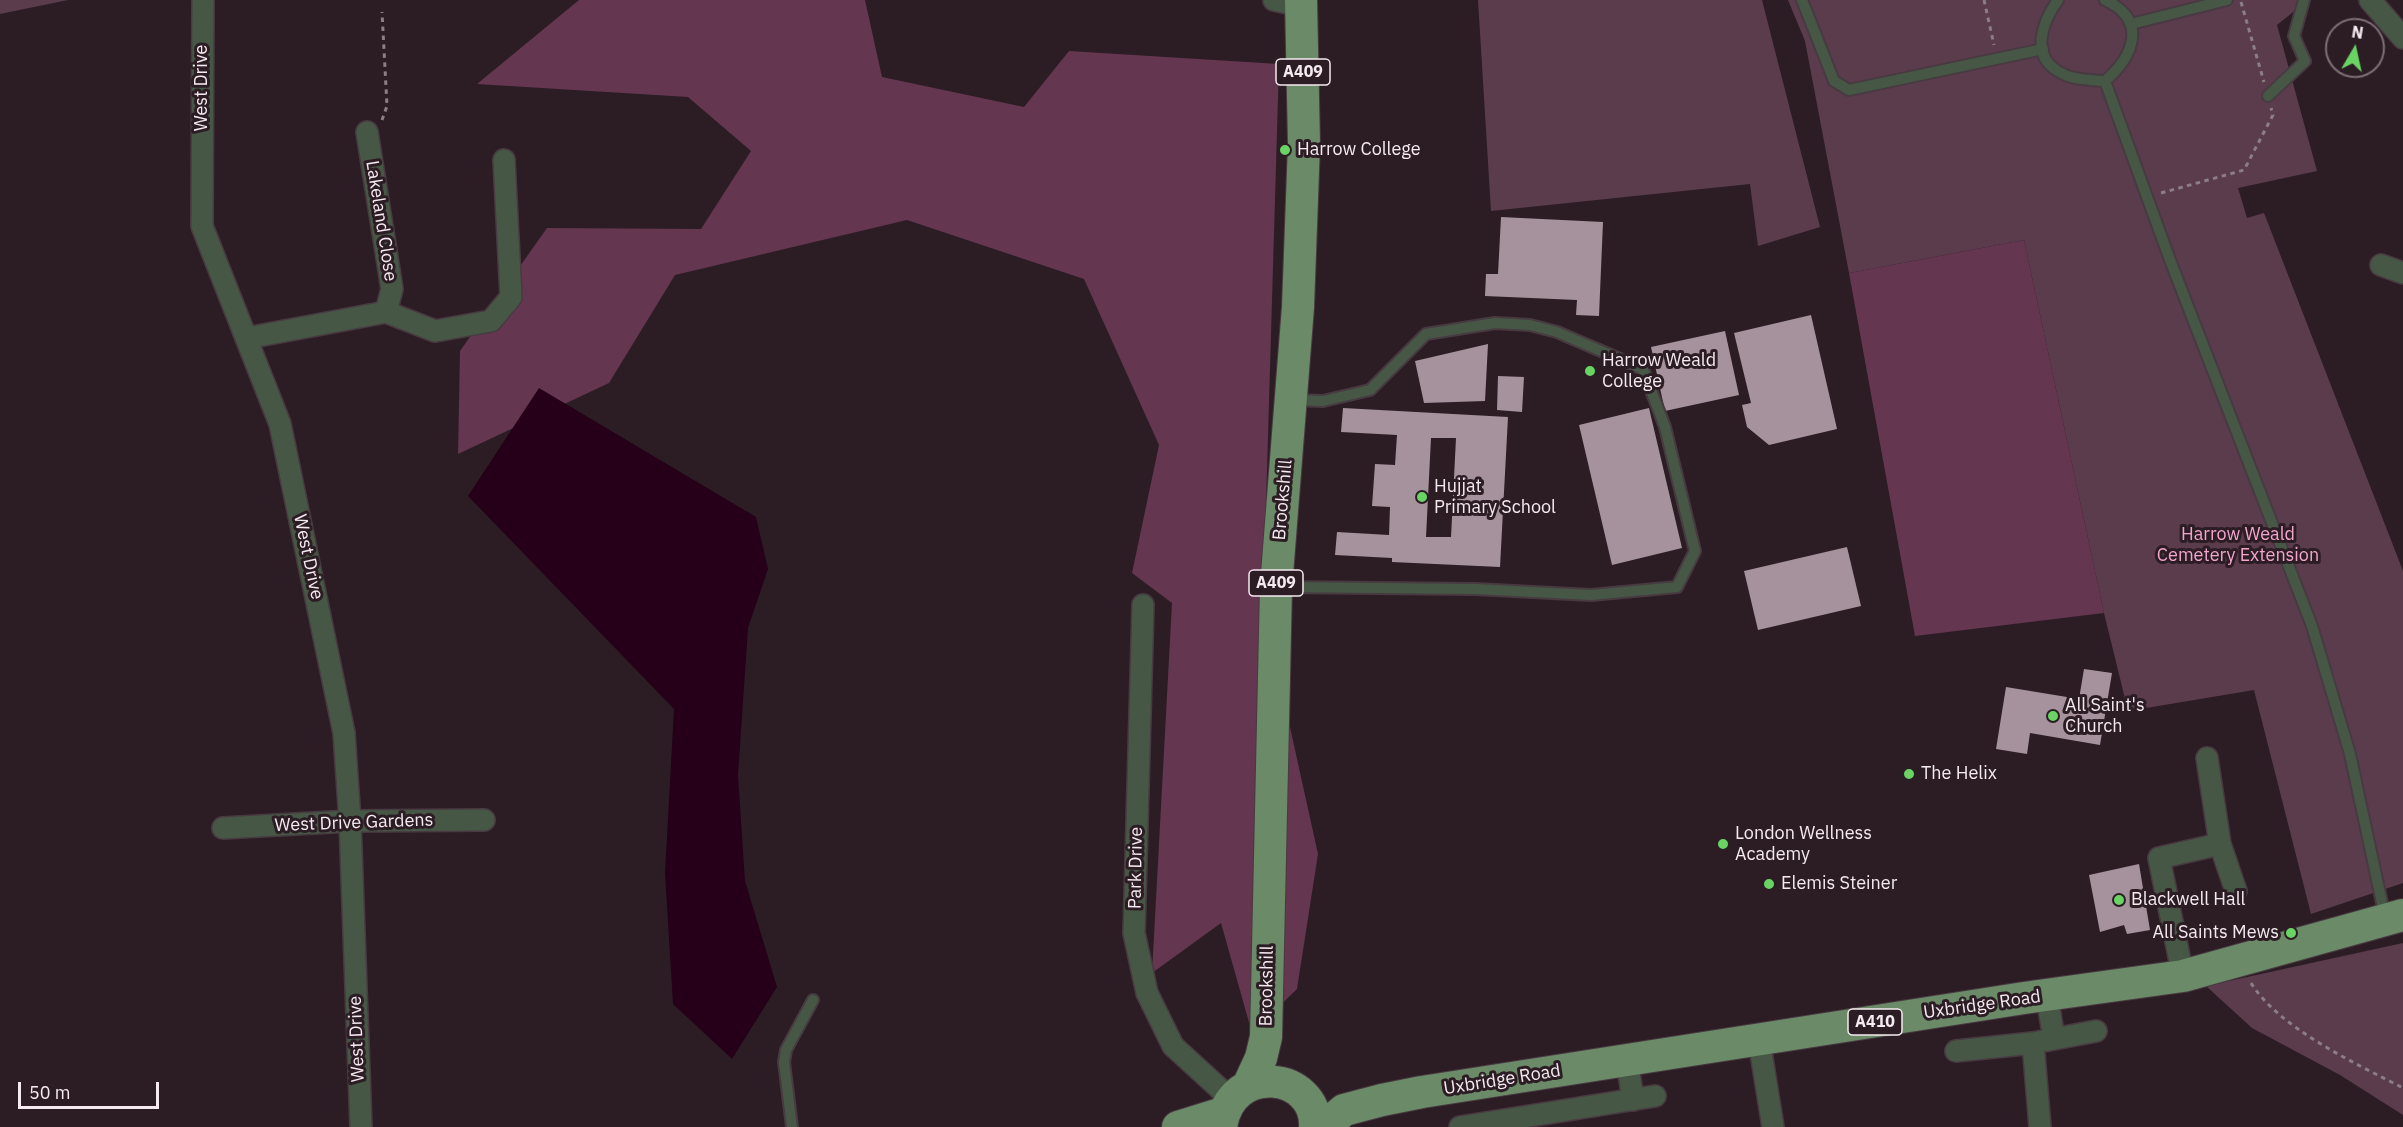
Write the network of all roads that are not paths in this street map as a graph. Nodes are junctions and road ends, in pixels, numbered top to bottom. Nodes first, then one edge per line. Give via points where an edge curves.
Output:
1 (203, 0) edge
2 (1803, 0) edge
3 (2058, 0) edge
4 (2106, 0) edge
5 (2227, 0) edge
6 (2304, 0) edge
7 (2370, 0) edge
8 (1293, 2) edge
9 (2131, 24) junction
10 (2403, 38) edge
11 (2043, 49) junction
12 (2105, 81) junction
13 (2268, 96) road end
14 (367, 132) road end
15 (504, 160) dead end
16 (2381, 266) dead end
17 (2403, 273) edge
18 (386, 312) junction
19 (247, 338) junction
20 (1291, 400) junction
21 (1276, 587) junction
22 (1143, 605) dead end
23 (2207, 758) dead end
24 (484, 820) dead end
25 (350, 822) junction
26 (223, 828) dead end
27 (2220, 844) junction
28 (2236, 891) dead end
29 (2394, 918) edge
30 (2183, 976) junction
31 (2047, 996) junction
32 (813, 1000) dead end
33 (2096, 1031) dead end
34 (1266, 1037) junction
35 (2054, 1039) junction
36 (1759, 1040) junction
37 (2033, 1043) junction
38 (1956, 1051) dead end
39 (1627, 1060) junction
40 (1281, 1083) junction
41 (1655, 1096) dead end
42 (1633, 1100) junction
43 (1231, 1106) edge
44 (1323, 1116) edge
45 (361, 1127) edge
46 (792, 1127) edge
47 (1178, 1127) edge
48 (1460, 1127) edge
49 (1773, 1127) edge
50 (2040, 1127) edge

1 - 19 street, West Drive via 202,226
2 - 11 lane via 1834,81 1849,90
3 - 11 lane via 2044,24
4 - 9 lane via 2124,12
5 - 9 lane
6 - 13 lane via 2294,36 2305,61
7 - 10 street
8 - 20 main road, Brookshill / A409 via 1304,144
9 - 12 lane via 2129,54
11 - 12 lane via 2054,69 2067,76
12 - 29 lane via 2312,626
14 - 18 street, Lakeland Close via 392,289
15 - 18 street via 512,297 491,321 435,331
16 - 17 street
18 - 19 street
19 - 25 street, West Drive via 280,424 344,733
20 - 21 main road, Brookshill / A409
20 - 21 lane via 1323,401 1370,390 1426,334 1496,322 1557,332 1643,369 1665,427 1695,551 1677,587 1591,596 1474,589
21 - 34 main road, Brookshill / A409
22 - 43 street, Park Drive via 1134,933 1147,993 1173,1046
23 - 27 street
24 - 25 street, West Drive Gardens
25 - 26 street, West Drive Gardens
25 - 45 street, West Drive
27 - 28 street
27 - 30 street via 2159,858
29 - 30 main road, Uxbridge Road / A410
30 - 31 main road, Uxbridge Road / A410
31 - 35 street
31 - 36 main road, Uxbridge Road / A410
32 - 46 lane via 786,1050 784,1062
33 - 35 street
34 - 40 main road, Brookshill / A409 via 1270,1059
34 - 43 main road, Brookshill / A409 via 1261,1059
35 - 37 street
36 - 39 main road, Uxbridge Road / A410
36 - 49 street
37 - 38 street
37 - 50 street
39 - 42 street
39 - 44 main road, Uxbridge Road / A410 via 1422,1092
40 - 43 main road via 1265,1081
40 - 44 main road via 1296,1090
41 - 42 street
42 - 48 street
43 - 47 main road

